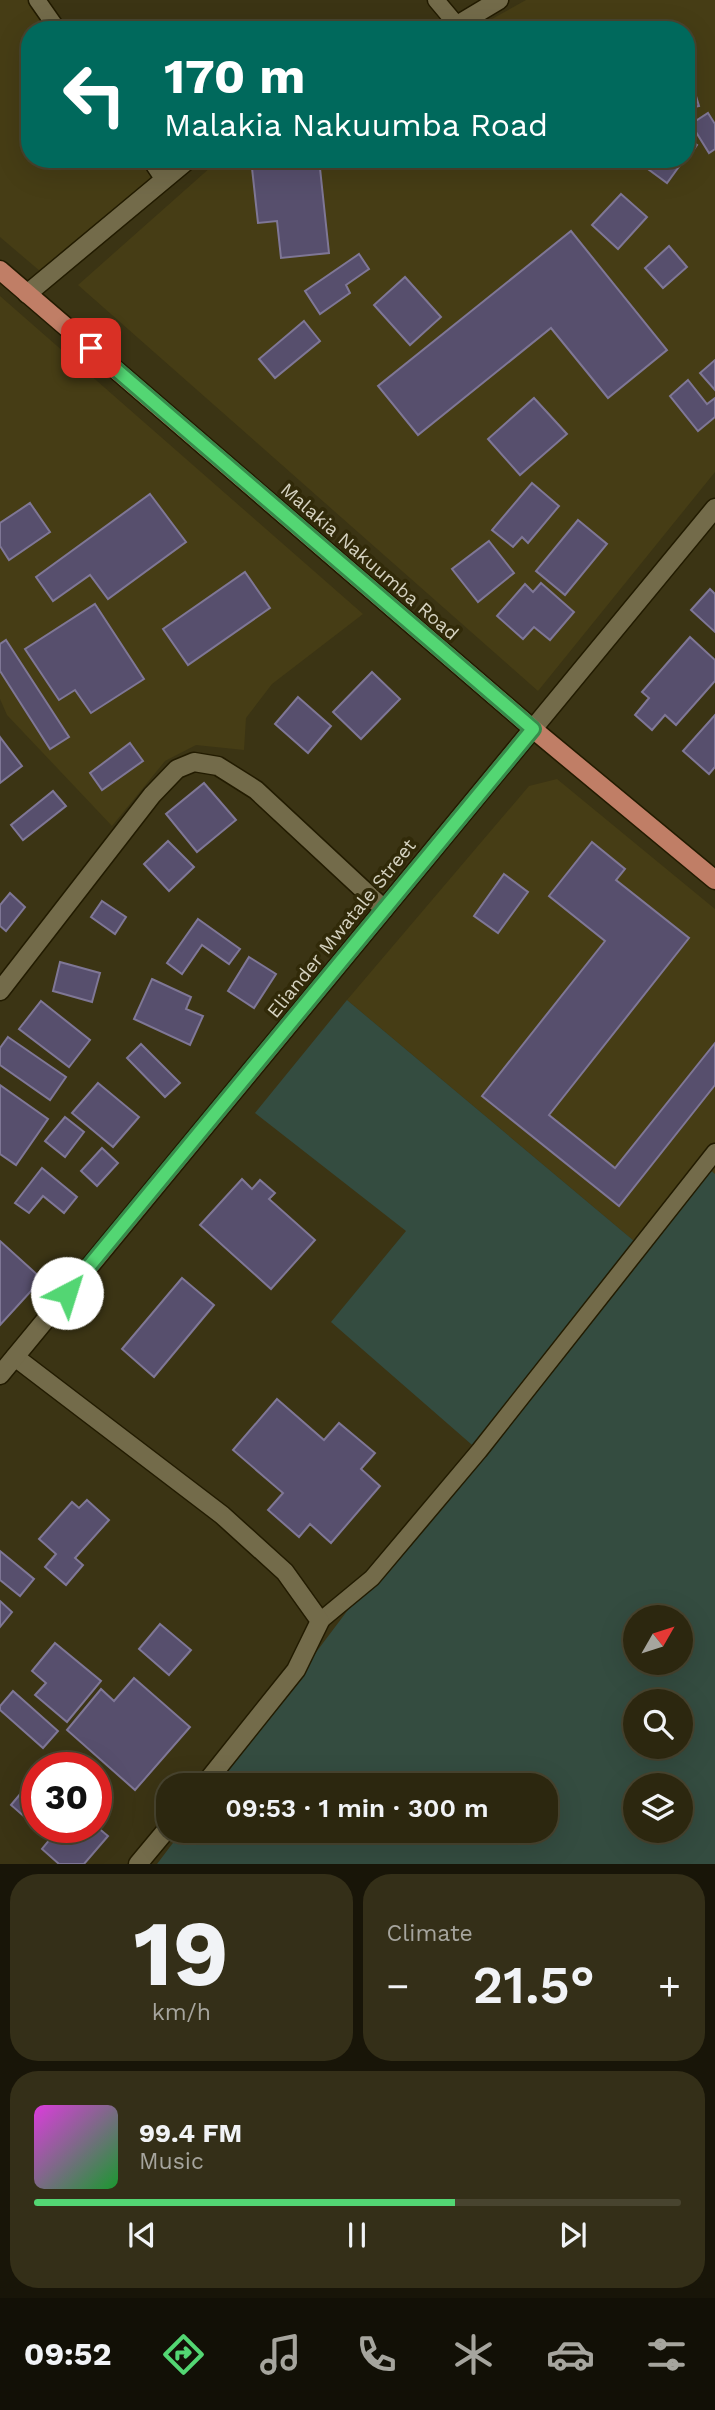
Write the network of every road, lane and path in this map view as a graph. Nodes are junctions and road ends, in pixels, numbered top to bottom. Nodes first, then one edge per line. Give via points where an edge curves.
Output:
1 (37, 0) edge
2 (436, 0) edge
3 (499, 0) edge
4 (52, 21) edge
5 (449, 21) edge
6 (464, 21) edge
7 (156, 168) edge
8 (178, 168) edge
9 (164, 180) junction
10 (0, 270) edge
11 (27, 294) junction
12 (715, 508) edge
13 (533, 729) junction
14 (715, 880) edge
15 (384, 909) junction
16 (0, 991) edge
17 (715, 1152) edge
18 (15, 1357) junction
19 (0, 1375) edge
20 (320, 1621) junction
21 (214, 1773) edge
22 (156, 1842) edge
23 (138, 1864) edge

1 - 4 lane
2 - 5 lane
3 - 6 street
7 - 9 lane
8 - 9 street
9 - 11 street
10 - 11 main road, Malakia Nakuumba Road
11 - 13 main road, Malakia Nakuumba Road
12 - 13 street, Eliander Mwatale Street
13 - 14 main road, Malakia Nakuumba Road
13 - 15 street, Eliander Mwatale Street
15 - 16 street via 256,790 218,766 194,762 177,769 152,795
15 - 18 street, Eliander Mwatale Street
17 - 20 lane via 470,1462 372,1578
18 - 19 street, Eliander Mwatale Street
18 - 20 street via 222,1515 285,1572
20 - 21 street via 296,1670
22 - 23 street

